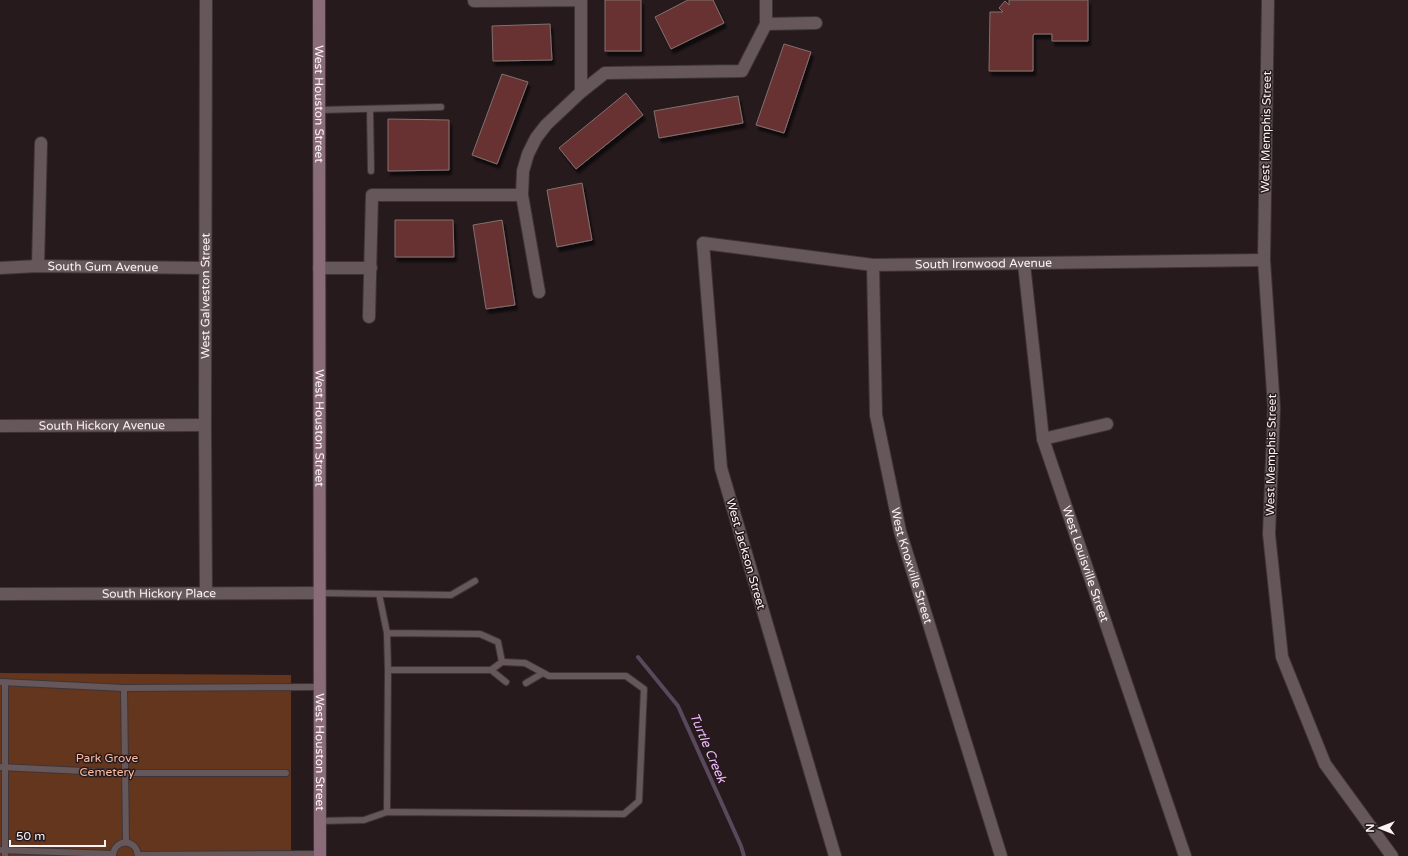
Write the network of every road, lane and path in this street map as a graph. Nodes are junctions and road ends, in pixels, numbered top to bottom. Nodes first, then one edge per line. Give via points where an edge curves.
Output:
1 (206, 0) edge
2 (318, 0) edge
3 (474, 0) edge
4 (766, 0) edge
5 (1268, 0) edge
6 (816, 23) dead end
7 (766, 24) junction
8 (581, 92) junction
9 (441, 107) dead end
10 (370, 109) junction
11 (318, 110) junction
12 (41, 143) dead end
13 (371, 171) dead end
14 (522, 195) junction
15 (703, 243) joint
16 (1264, 260) junction
17 (1024, 264) junction
18 (872, 265) junction
19 (38, 266) junction
20 (0, 268) edge
21 (205, 268) junction
22 (319, 268) junction
23 (371, 268) junction
24 (540, 292) dead end
25 (369, 317) dead end
26 (1106, 424) dead end
27 (205, 425) junction
28 (0, 426) edge
29 (1043, 439) junction
30 (475, 581) dead end
31 (206, 592) junction
32 (318, 593) junction
33 (0, 594) edge
34 (379, 594) junction
35 (387, 633) junction
36 (502, 662) junction
37 (388, 670) junction
38 (491, 670) junction
39 (543, 673) junction
40 (2, 682) edge
41 (506, 682) dead end
42 (526, 682) dead end
43 (319, 687) junction
44 (124, 688) junction
45 (3, 767) edge
46 (125, 773) junction
47 (286, 773) dead end
48 (387, 812) junction
49 (319, 821) junction
50 (126, 842) junction
51 (4, 852) edge
52 (113, 855) edge
53 (320, 855) edge
54 (138, 856) edge
55 (835, 856) edge
56 (1001, 856) edge
57 (1185, 856) edge
58 (1392, 856) edge

1 - 21 street, West Galveston Street
2 - 11 main road, West Houston Street
3 - 8 street via 581,0
4 - 7 street
5 - 16 street, West Memphis Street
6 - 7 street
7 - 8 street via 742,71 604,73
8 - 14 street via 536,138 523,171
9 - 10 lane
10 - 11 lane
10 - 13 lane
11 - 22 main road, West Houston Street
12 - 19 street
14 - 23 street via 372,195
14 - 24 street
15 - 18 street, South Ironwood Avenue
15 - 55 street, West Jackson Street via 721,468
16 - 17 street, South Ironwood Avenue
16 - 58 street, West Memphis Street via 1274,408 1269,534 1282,657 1325,764
17 - 18 street, South Ironwood Avenue
17 - 29 street, West Louisville Street
18 - 56 street, West Knoxville Street via 876,415 900,530
19 - 20 street, South Gum Avenue
19 - 21 street, South Gum Avenue
21 - 27 street, West Galveston Street
22 - 23 street
22 - 32 main road, West Houston Street
23 - 25 street
26 - 29 street
27 - 28 street, South Hickory Avenue
27 - 31 street, West Galveston Street
29 - 57 street, West Louisville Street
30 - 34 lane via 451,595
31 - 32 street, South Hickory Place
31 - 33 street, South Hickory Place
32 - 34 lane
32 - 43 main road, West Houston Street
34 - 35 lane
35 - 36 lane via 480,634 498,642
35 - 37 lane
36 - 38 lane
36 - 39 lane via 525,663
37 - 38 lane
37 - 48 lane
38 - 41 lane
39 - 42 lane
39 - 48 lane via 549,676 626,676 644,689 639,801 624,814
40 - 44 lane
40 - 45 lane
43 - 44 lane
43 - 49 main road, West Houston Street
44 - 46 lane
45 - 46 lane
45 - 51 lane
46 - 47 lane
46 - 50 lane
48 - 49 lane via 364,820
49 - 53 main road, West Houston Street
50 - 52 lane via 118,845
50 - 54 lane via 137,848
51 - 52 lane
53 - 54 lane

